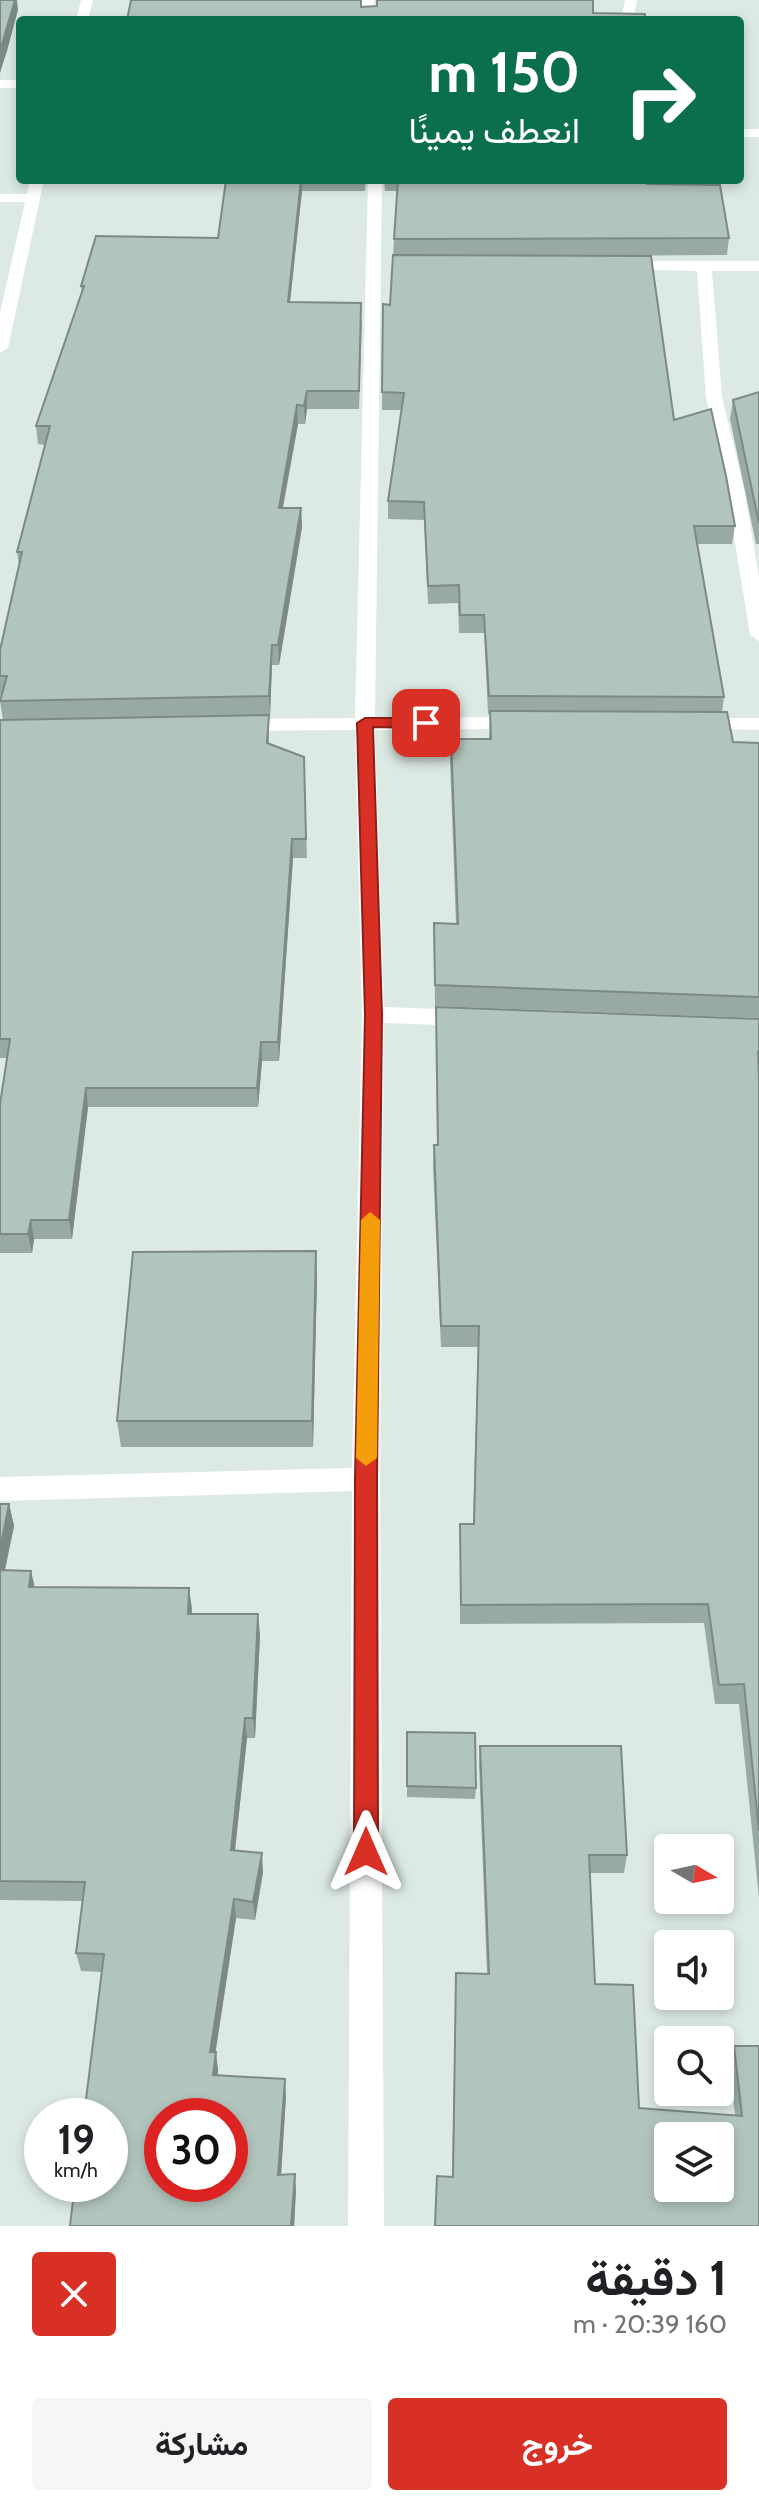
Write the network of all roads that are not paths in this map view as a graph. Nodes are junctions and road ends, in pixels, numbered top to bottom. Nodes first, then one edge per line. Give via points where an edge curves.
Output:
1 (36, 184) edge
2 (375, 184) edge
3 (0, 198) edge
4 (32, 198) junction
5 (609, 266) edge
6 (759, 266) edge
7 (704, 267) junction
8 (0, 348) edge
9 (736, 493) junction
10 (759, 493) edge
11 (759, 635) edge
12 (365, 723) junction
13 (538, 723) edge
14 (680, 724) edge
15 (759, 724) edge
16 (222, 726) edge
17 (373, 1015) junction
18 (497, 1019) edge
19 (366, 1479) junction
20 (0, 1489) edge
21 (366, 2226) edge

1 - 4 street
2 - 12 street via 380,264
3 - 4 street
4 - 8 street
5 - 7 street
6 - 7 street
7 - 9 street via 714,397
9 - 10 street
9 - 11 street
12 - 13 street
12 - 16 street
12 - 17 street
14 - 15 street
17 - 18 street
17 - 19 street
19 - 20 street
19 - 21 street

